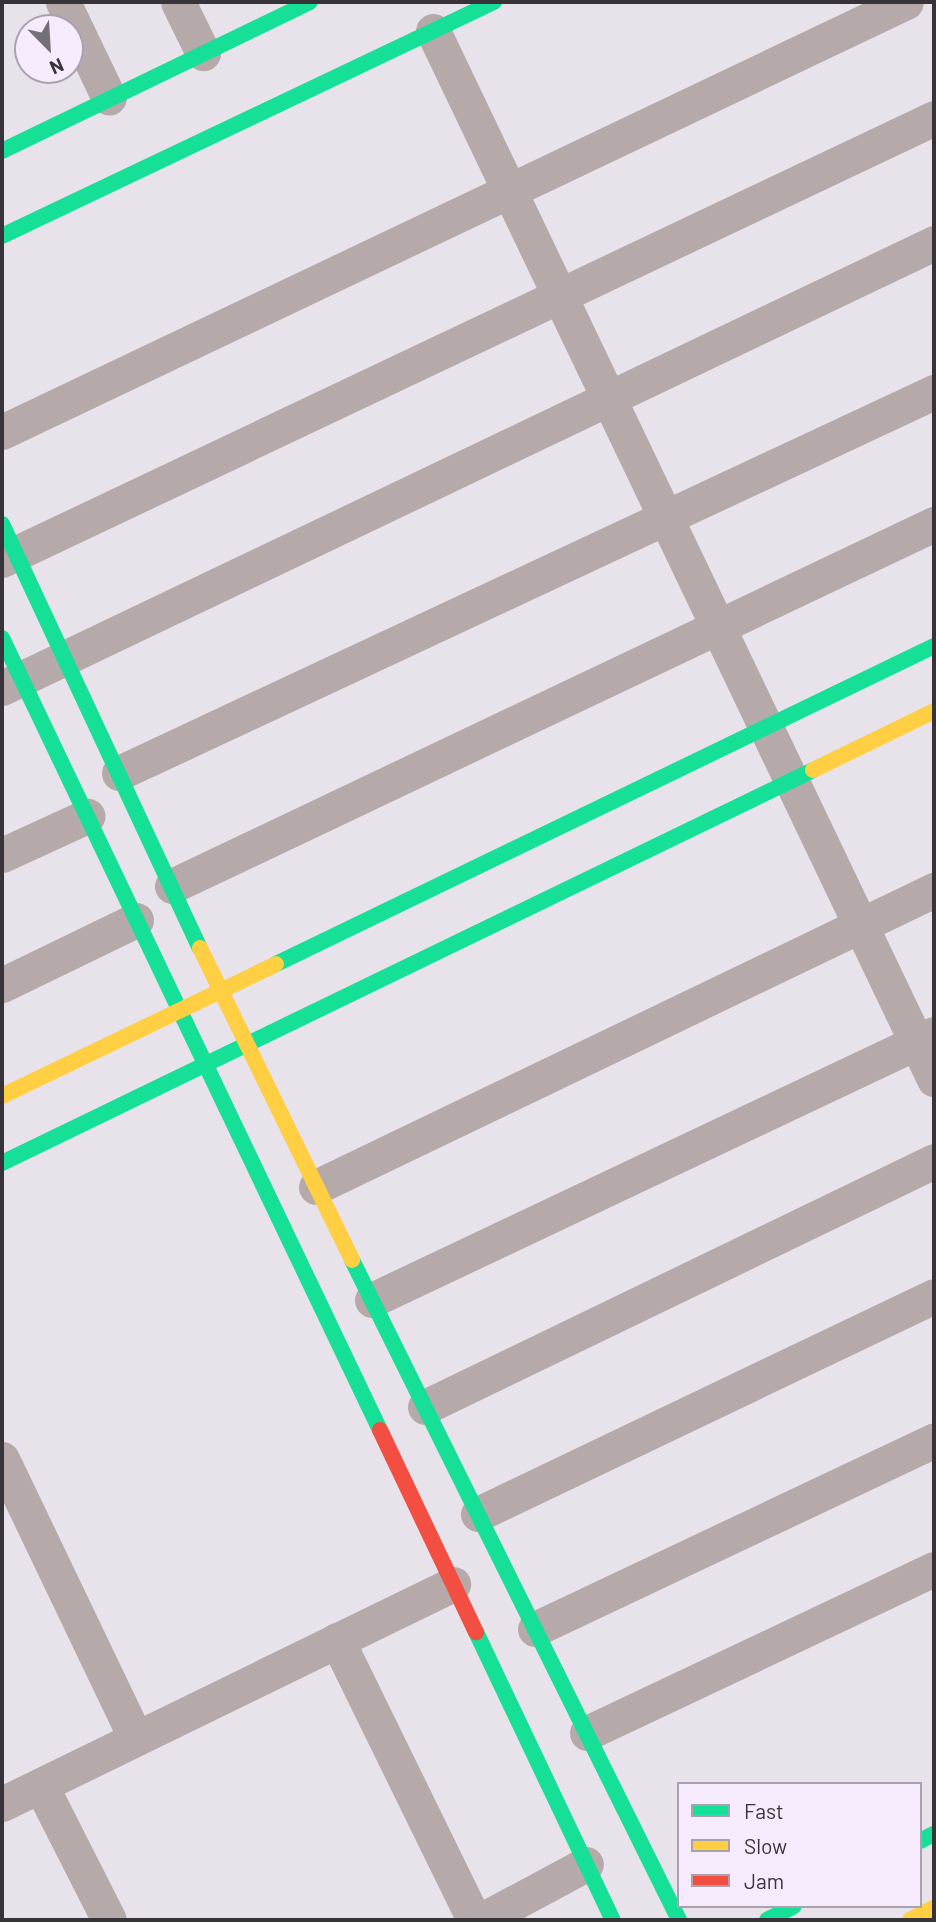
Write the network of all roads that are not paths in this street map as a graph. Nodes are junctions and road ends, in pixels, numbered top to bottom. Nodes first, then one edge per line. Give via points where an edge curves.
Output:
1 (63, 2) edge
2 (178, 2) edge
3 (494, 2) edge
4 (906, 2) edge
5 (304, 3) edge
6 (433, 31) junction
7 (203, 53) junction
8 (110, 98) junction
9 (934, 118) edge
10 (2, 151) edge
11 (509, 191) junction
12 (2, 236) edge
13 (934, 243) edge
14 (559, 295) junction
15 (934, 392) edge
16 (608, 399) junction
17 (2, 432) edge
18 (664, 518) junction
19 (934, 524) edge
20 (6, 546) edge
21 (717, 627) junction
22 (2, 638) edge
23 (934, 646) edge
24 (64, 658) junction
25 (11, 683) edge
26 (934, 711) edge
27 (765, 729) junction
28 (119, 773) junction
29 (789, 782) junction
30 (86, 816) junction
31 (2, 855) edge
32 (172, 886) junction
33 (934, 890) edge
34 (136, 920) junction
35 (859, 926) junction
36 (2, 985) edge
37 (222, 990) junction
38 (180, 1011) junction
39 (925, 1038) edge
40 (246, 1046) junction
41 (206, 1066) junction
42 (934, 1079) edge
43 (2, 1096) edge
44 (934, 1161) edge
45 (2, 1163) edge
46 (316, 1187) junction
47 (934, 1296) edge
48 (372, 1300) junction
49 (425, 1407) junction
50 (934, 1440) edge
51 (2, 1459) edge
52 (478, 1514) junction
53 (934, 1569) edge
54 (453, 1584) junction
55 (535, 1629) junction
56 (337, 1640) junction
57 (587, 1733) junction
58 (136, 1739) junction
59 (41, 1786) junction
60 (4, 1799) edge
61 (586, 1864) junction
62 (790, 1908) edge
63 (934, 1908) edge
64 (109, 1920) edge
65 (474, 1920) edge
66 (482, 1920) edge
67 (613, 1920) edge
68 (679, 1920) edge
69 (767, 1920) edge
70 (910, 1920) edge

1 - 8 street
2 - 7 street
3 - 6 street
4 - 11 street
5 - 7 street
6 - 11 street
6 - 12 street
7 - 8 street
8 - 10 street
9 - 14 street
11 - 14 street
11 - 17 street
13 - 16 street
14 - 16 street
14 - 20 street
15 - 18 street
16 - 18 street
16 - 24 street
18 - 21 street
18 - 28 street
19 - 21 street
20 - 24 street
21 - 27 street
21 - 32 street
22 - 25 street
23 - 27 street
24 - 25 street
24 - 28 street
25 - 30 street
26 - 29 street
27 - 29 street
27 - 37 street
28 - 32 street
29 - 35 street
29 - 40 street
30 - 31 street
30 - 34 street
32 - 37 street
33 - 35 street
34 - 36 street
34 - 38 street
35 - 39 street
35 - 46 street
37 - 38 street
37 - 40 street
38 - 41 street
38 - 43 street
39 - 42 street
39 - 48 street
40 - 41 street
40 - 46 street
41 - 45 street
41 - 54 street
44 - 49 street
46 - 48 street
47 - 52 street
48 - 49 street
49 - 52 street
50 - 55 street
51 - 58 street
52 - 55 street
53 - 57 street
54 - 56 street
54 - 61 street
55 - 57 street
56 - 58 street
56 - 65 street
57 - 68 street
58 - 59 street
59 - 60 street
59 - 64 street
61 - 66 street
61 - 67 street
62 - 69 street
63 - 70 street

